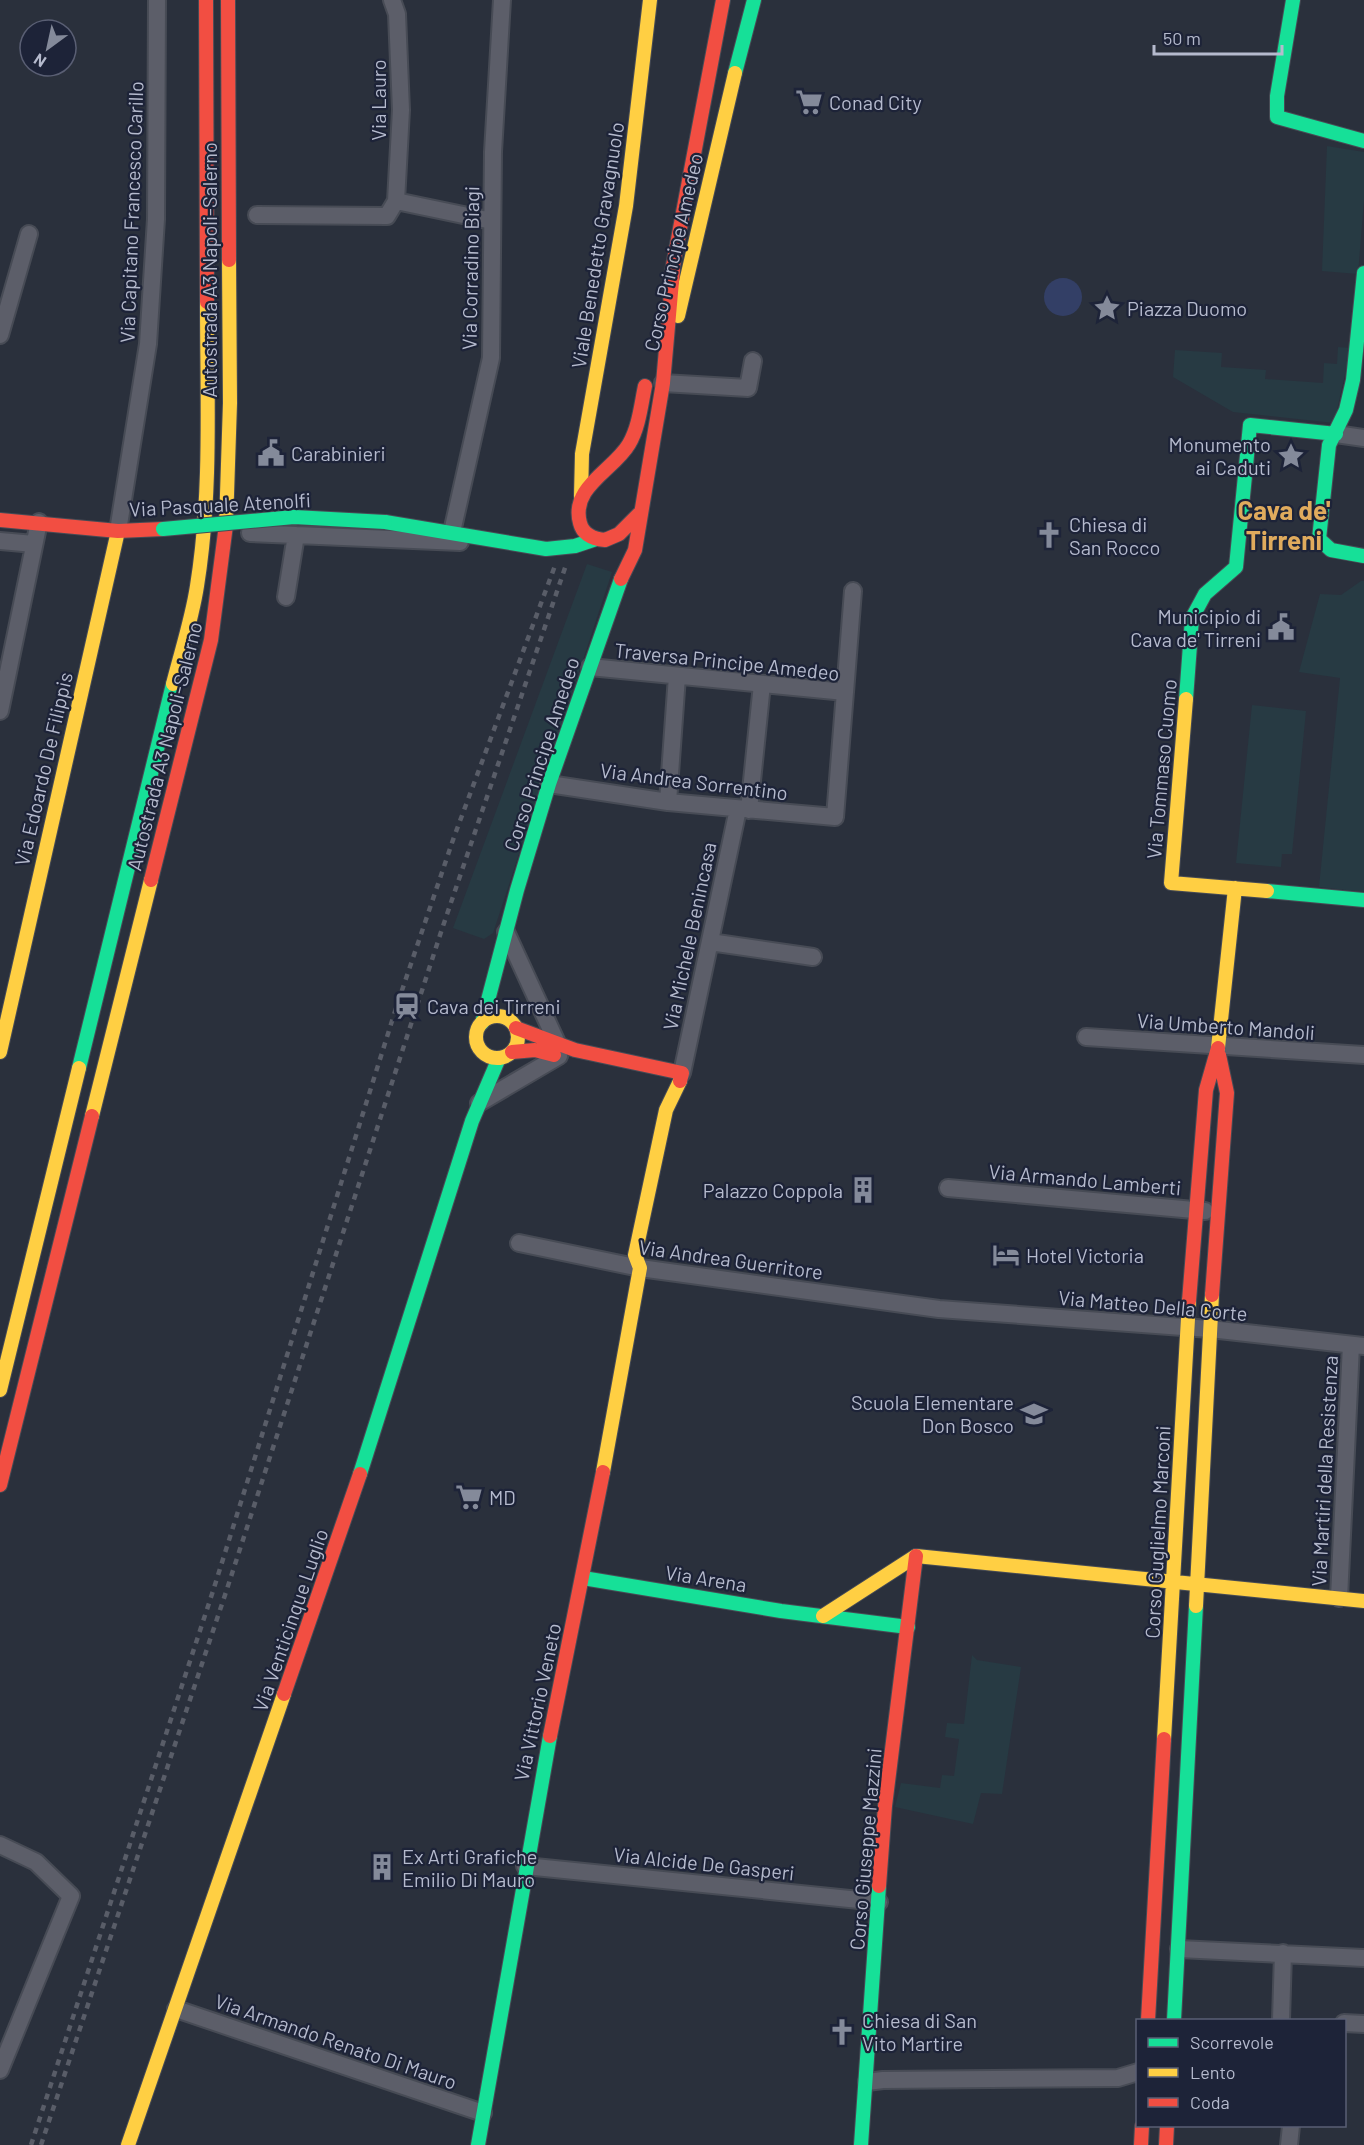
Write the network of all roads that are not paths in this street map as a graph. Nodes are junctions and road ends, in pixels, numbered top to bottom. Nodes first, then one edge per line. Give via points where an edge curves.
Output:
1 (157, 0) edge
2 (206, 0) edge
3 (228, 0) edge
4 (392, 0) edge
5 (502, 0) edge
6 (650, 0) edge
7 (723, 0) edge
8 (754, 0) edge
9 (1293, 0) edge
10 (1364, 141) edge
11 (396, 201) junction
12 (258, 215) dead end
13 (492, 221) junction
14 (28, 234) dead end
15 (673, 270) junction
16 (1364, 273) edge
17 (0, 335) edge
18 (753, 361) dead end
19 (663, 383) junction
20 (1336, 434) junction
21 (1364, 438) edge
22 (582, 453) junction
23 (581, 496) junction
24 (639, 514) junction
25 (0, 520) edge
26 (39, 522) junction
27 (118, 531) junction
28 (452, 532) junction
29 (250, 533) dead end
30 (296, 535) junction
31 (488, 540) junction
32 (601, 540) junction
33 (0, 541) edge
34 (34, 543) junction
35 (1364, 548) edge
36 (546, 549) junction
37 (1364, 556) edge
38 (624, 571) junction
39 (853, 591) dead end
40 (286, 597) dead end
41 (590, 667) junction
42 (677, 676) junction
43 (762, 684) junction
44 (845, 692) junction
45 (0, 711) edge
46 (549, 783) junction
47 (668, 802) junction
48 (743, 809) junction
49 (835, 817) joint
50 (1235, 888) junction
51 (1364, 900) edge
52 (506, 932) junction
53 (711, 942) junction
54 (502, 951) junction
55 (813, 957) dead end
56 (507, 984) dead end
57 (511, 1018) junction
58 (482, 1023) junction
59 (1086, 1037) dead end
60 (478, 1045) junction
61 (1218, 1047) junction
62 (559, 1051) junction
63 (0, 1052) edge
64 (506, 1055) junction
65 (1364, 1055) edge
66 (681, 1078) junction
67 (479, 1104) junction
68 (948, 1188) dead end
69 (1197, 1210) junction
70 (1218, 1212) junction
71 (519, 1243) dead end
72 (640, 1268) junction
73 (939, 1309) joint
74 (1187, 1328) junction
75 (1210, 1329) junction
76 (1357, 1346) edge
77 (0, 1390) edge
78 (0, 1485) edge
79 (916, 1557) junction
80 (583, 1578) junction
81 (1174, 1582) junction
82 (873, 1584) junction
83 (1198, 1585) junction
84 (1339, 1598) junction
85 (1364, 1601) edge
86 (910, 1607) junction
87 (823, 1616) junction
88 (908, 1627) junction
89 (1167, 1730) junction
90 (1190, 1732) junction
91 (1158, 1839) junction
92 (1185, 1841) junction
93 (0, 1845) edge
94 (525, 1866) junction
95 (879, 1902) junction
96 (1179, 1949) junction
97 (1283, 1953) junction
98 (1364, 1958) edge
99 (176, 2009) junction
100 (1148, 2019) edge
101 (1173, 2019) edge
102 (1281, 2019) edge
103 (1346, 2023) edge
104 (1364, 2024) edge
105 (0, 2070) edge
106 (1136, 2072) edge
107 (1118, 2078) junction
108 (867, 2082) junction
109 (1136, 2086) edge
110 (483, 2113) junction
111 (1142, 2127) edge
112 (1167, 2127) edge
113 (1291, 2127) edge
114 (128, 2145) edge
115 (478, 2145) edge
116 (861, 2145) edge
117 (1141, 2145) edge
118 (1166, 2145) edge
119 (1288, 2145) edge

1 - 27 street, Via Capitano Francesco Carillo via 156,219 148,345
2 - 77 main road, Autostrada A3 Napoli-Salerno via 207,447 197,588
3 - 78 main road, Autostrada A3 Napoli-Salerno via 230,379 226,548 220,594
4 - 11 street, Via Lauro via 397,14 401,110
5 - 13 street, Via Corradino Biagi
6 - 22 main road, Viale Benedetto Gravagnuolo via 626,206
7 - 15 main road
8 - 19 main road, Corso Principe Amedeo
9 - 10 main road via 1277,117
11 - 12 street via 387,216
11 - 13 street
13 - 28 street, Via Corradino Biagi via 491,358
14 - 17 street
15 - 19 main road
15 - 23 main road via 630,442 612,467
16 - 20 main road via 1353,380
18 - 19 street via 748,388
19 - 24 main road, Corso Principe Amedeo
20 - 21 street
20 - 35 main road via 1340,446 1330,532 1332,540 1339,544
20 - 37 main road via 1329,445 1318,539 1326,549
20 - 50 main road, Via Tommaso Cuomo via 1250,425 1236,567 1205,594 1192,618 1171,883
22 - 23 main road, Viale Benedetto Gravagnuolo
22 - 36 main road via 564,531
23 - 32 main road via 579,521 589,536
24 - 32 main road via 619,534
24 - 38 main road, Corso Principe Amedeo via 635,550
25 - 26 main road, Via Pasquale Atenolfi
26 - 27 main road, Via Pasquale Atenolfi
26 - 34 street
27 - 28 main road, Via Pasquale Atenolfi, bridge via 294,517 385,522
27 - 63 main road, Via Edoardo De Filippis
28 - 31 main road, Via Pasquale Atenolfi
29 - 30 street
30 - 31 street via 445,543
30 - 40 street
31 - 36 main road, Via Pasquale Atenolfi
32 - 36 main road, Via Pasquale Atenolfi
32 - 38 main road via 618,554
33 - 34 street
34 - 45 street
38 - 41 main road, Corso Principe Amedeo
39 - 44 street
41 - 42 street, Traversa Principe Amedeo
41 - 46 main road, Corso Principe Amedeo
42 - 43 street, Traversa Principe Amedeo
42 - 47 street
43 - 44 street, Traversa Principe Amedeo
43 - 48 street, Via Michele Benincasa
44 - 49 street, Traversa Principe Amedeo
46 - 47 street, Via Andrea Sorrentino
46 - 52 main road, Corso Principe Amedeo
47 - 48 street, Via Andrea Sorrentino
48 - 49 street, Via Andrea Sorrentino
48 - 53 street, Via Michele Benincasa
50 - 51 main road
50 - 61 main road, Corso Guglielmo Marconi
52 - 54 main road, Corso Principe Amedeo
52 - 62 street
53 - 55 street
53 - 66 street, Via Michele Benincasa
54 - 56 main road
54 - 58 main road, Corso Principe Amedeo
57 - 58 main road via 491,1017
57 - 62 main road via 535,1039
57 - 64 main road via 518,1041
58 - 60 main road via 476,1034
59 - 61 street, Via Umberto Mandoli
60 - 64 main road via 487,1055
60 - 67 main road
61 - 65 street, Via Umberto Mandoli
61 - 69 main road, Corso Guglielmo Marconi via 1206,1090
61 - 70 main road, Corso Guglielmo Marconi via 1227,1094
62 - 64 main road
62 - 66 main road
62 - 67 street
64 - 67 main road, Via Venticinque Luglio
66 - 72 main road, Via Vittorio Veneto via 679,1120 648,1260
66 - 72 main road, Via Vittorio Veneto via 663,1121 635,1255
67 - 99 main road, Via Venticinque Luglio via 367,1453
68 - 69 street, Via Armando Lamberti
69 - 70 street, Via Armando Lamberti
69 - 74 main road, Corso Guglielmo Marconi
70 - 75 main road, Corso Guglielmo Marconi
71 - 72 street, Via Andrea Guerritore
72 - 73 street, Via Andrea Guerritore
72 - 80 main road, Via Vittorio Veneto
73 - 74 street, Via Matteo Della Corte
74 - 75 street, Via Matteo Della Corte
74 - 81 main road, Corso Guglielmo Marconi
75 - 76 street, Via Matteo Della Corte
75 - 83 main road, Corso Guglielmo Marconi
76 - 84 street, Via Martiri della Resistenza
79 - 81 main road
79 - 82 main road
79 - 86 main road, Corso Giuseppe Mazzini
80 - 87 main road, Via Arena
80 - 94 main road, Via Vittorio Veneto
81 - 83 main road
81 - 89 main road, Corso Guglielmo Marconi
82 - 86 main road via 893,1586 902,1592
82 - 87 main road
83 - 84 main road
83 - 90 main road, Corso Guglielmo Marconi
84 - 85 main road
86 - 88 main road, Corso Giuseppe Mazzini
87 - 88 main road, Via Arena
88 - 95 main road, Corso Giuseppe Mazzini via 885,1806
89 - 90 main road
89 - 91 main road, Corso Guglielmo Marconi
90 - 92 main road, Corso Guglielmo Marconi
91 - 92 main road
91 - 100 main road, Corso Guglielmo Marconi
92 - 96 main road, Corso Guglielmo Marconi
93 - 105 street via 36,1862 71,1896
94 - 95 street, Via Alcide De Gasperi
94 - 110 main road, Via Vittorio Veneto
95 - 108 main road, Corso Giuseppe Mazzini
96 - 97 street
96 - 101 main road, Corso Guglielmo Marconi
97 - 98 street
97 - 102 street
99 - 110 street, Via Armando Renato Di Mauro
99 - 114 main road, Via Venticinque Luglio
103 - 104 street
106 - 107 street
107 - 108 street
107 - 109 street
108 - 116 main road, Corso Giuseppe Mazzini
110 - 115 main road, Via Vittorio Veneto
111 - 117 main road
112 - 118 main road
113 - 119 street

